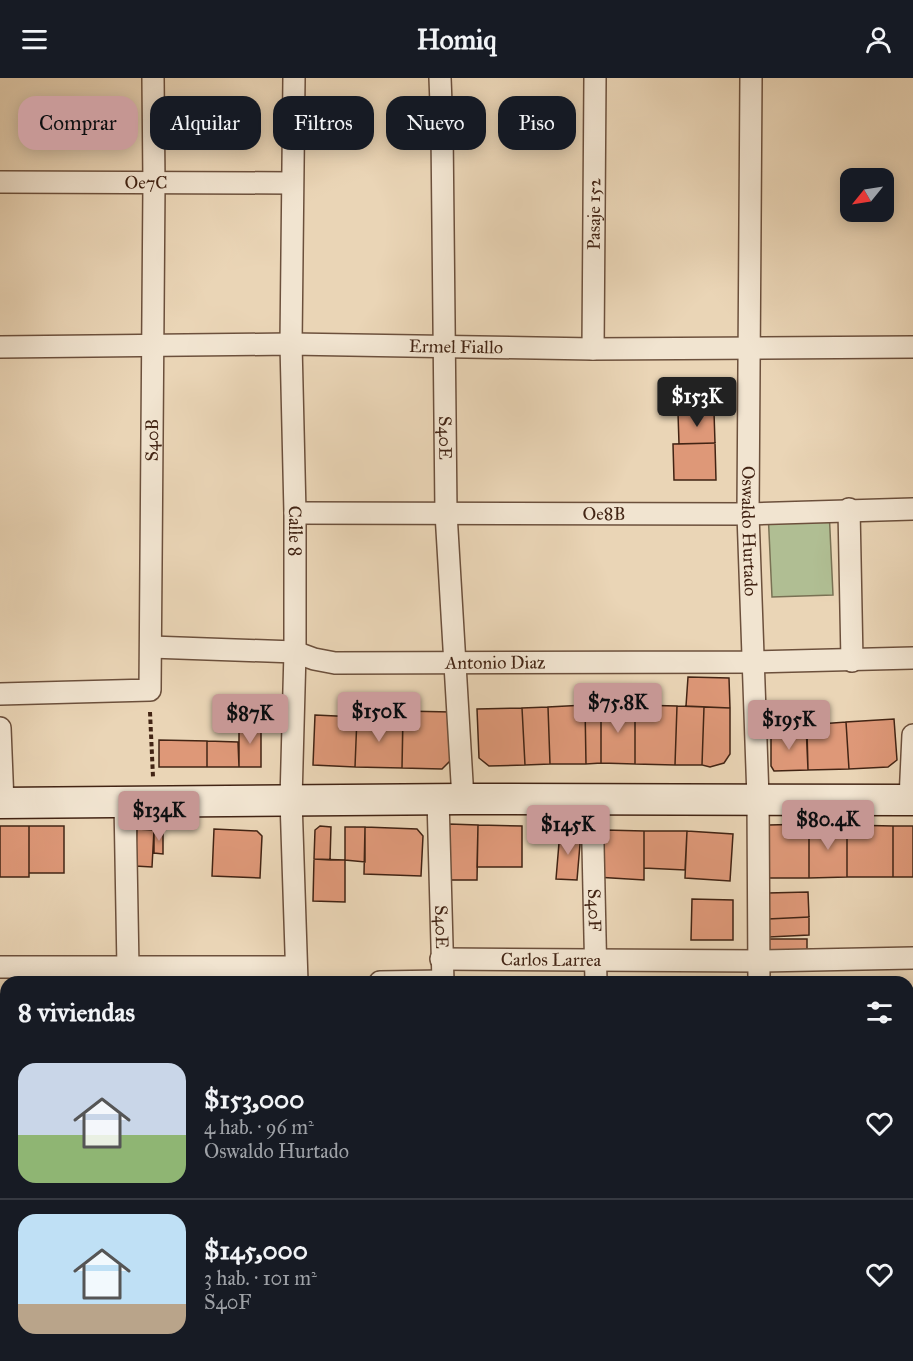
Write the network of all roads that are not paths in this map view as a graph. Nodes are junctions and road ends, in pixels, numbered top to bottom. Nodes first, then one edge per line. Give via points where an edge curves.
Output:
1 (153, 78) edge
2 (294, 78) edge
3 (440, 78) edge
4 (595, 78) edge
5 (751, 78) edge
6 (0, 182) edge
7 (292, 183) junction
8 (154, 184) junction
9 (291, 344) junction
10 (153, 345) junction
11 (0, 347) edge
12 (444, 347) junction
13 (913, 347) edge
14 (593, 349) junction
15 (750, 349) junction
16 (849, 509) junction
17 (913, 509) edge
18 (295, 513) junction
19 (446, 513) junction
20 (748, 514) junction
21 (152, 646) junction
22 (295, 651) junction
23 (913, 658) edge
24 (455, 661) junction
25 (852, 661) junction
26 (754, 662) junction
27 (0, 694) edge
28 (0, 728) edge
29 (913, 735) edge
30 (758, 798) junction
31 (450, 799) junction
32 (291, 800) junction
33 (592, 800) junction
34 (911, 800) edge
35 (140, 802) junction
36 (1, 803) edge
37 (913, 958) edge
38 (441, 959) junction
39 (596, 959) junction
40 (760, 961) junction
41 (0, 967) edge
42 (128, 968) junction
43 (297, 975) edge
44 (442, 976) edge
45 (596, 976) edge
46 (759, 976) edge

1 - 8 street, S40B
2 - 7 street, Calle 8
3 - 12 street, S40E
4 - 14 street, Pasaje 152
5 - 15 street, Oswaldo Hurtado
6 - 8 street, Oe7C
7 - 8 street, Oe7C
7 - 9 street, Calle 8
8 - 10 street, S40B
9 - 10 street, Ermel Fiallo
9 - 12 street, Ermel Fiallo
9 - 18 street, Calle 8
10 - 11 street, Ermel Fiallo
10 - 21 street, S40B
12 - 14 street, Ermel Fiallo
12 - 19 street, S40E
13 - 15 street, Ermel Fiallo
14 - 15 street, Ermel Fiallo
15 - 20 street, Oswaldo Hurtado
16 - 17 street, Oe8B
16 - 20 street, Oe8B
16 - 25 street
18 - 19 street, Oe8B
18 - 22 street, Calle 8
19 - 20 street, Oe8B
19 - 24 street, S40E
20 - 26 street, Oswaldo Hurtado
21 - 22 street, Antonio Diaz
21 - 27 street, S40B via 150,690
22 - 24 street, Antonio Diaz via 335,663
22 - 32 street, Calle 8
23 - 25 street, Antonio Diaz
24 - 26 street, Antonio Diaz
24 - 31 street, S40E
25 - 26 street, Antonio Diaz
26 - 30 street, Oswaldo Hurtado
28 - 36 street
29 - 34 street
30 - 33 street
30 - 34 street
30 - 40 street, Oswaldo Hurtado
31 - 32 street
31 - 33 street
31 - 38 street, S40E
32 - 35 street
32 - 43 street, Calle 8
33 - 39 street, S40F
35 - 36 street
35 - 42 street
37 - 40 street, Carlos Larrea
38 - 39 street, Carlos Larrea
38 - 44 street, S40E
39 - 40 street, Carlos Larrea
39 - 45 street, S40F
40 - 46 street, Oswaldo Hurtado
41 - 42 street
42 - 43 street

